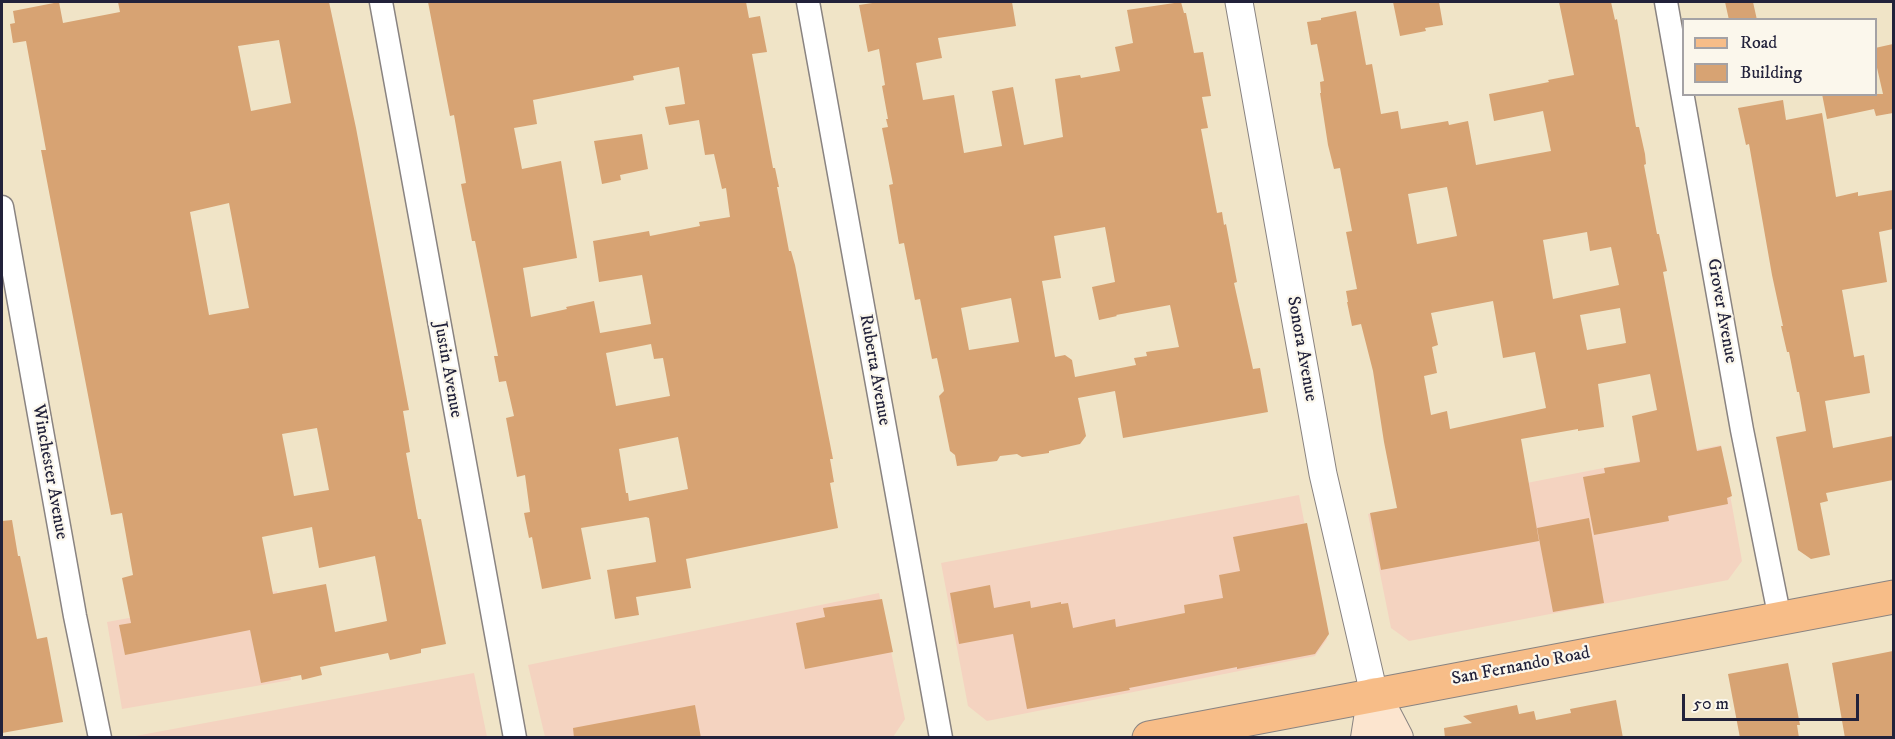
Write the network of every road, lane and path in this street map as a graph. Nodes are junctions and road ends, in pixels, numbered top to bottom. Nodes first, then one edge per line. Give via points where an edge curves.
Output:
1 (381, 2) edge
2 (808, 2) edge
3 (1239, 2) edge
4 (1666, 2) edge
5 (1682, 91) edge
6 (1683, 96) edge
7 (2, 207) edge
8 (1893, 597) edge
9 (1780, 619) junction
10 (1374, 694) junction
11 (100, 738) edge
12 (515, 738) edge
13 (941, 738) edge
14 (1149, 738) edge
15 (1367, 738) edge
16 (1397, 738) edge

1 - 12 street, Justin Avenue
2 - 13 street, Ruberta Avenue
3 - 10 street, Sonora Avenue via 1323,474
4 - 5 street, Grover Avenue
6 - 9 street, Grover Avenue
7 - 11 street, Winchester Avenue
8 - 9 main road, San Fernando Road
9 - 10 main road, San Fernando Road
10 - 14 main road, San Fernando Road
10 - 15 main road, Sonora Avenue
10 - 16 main road, Sonora Avenue

